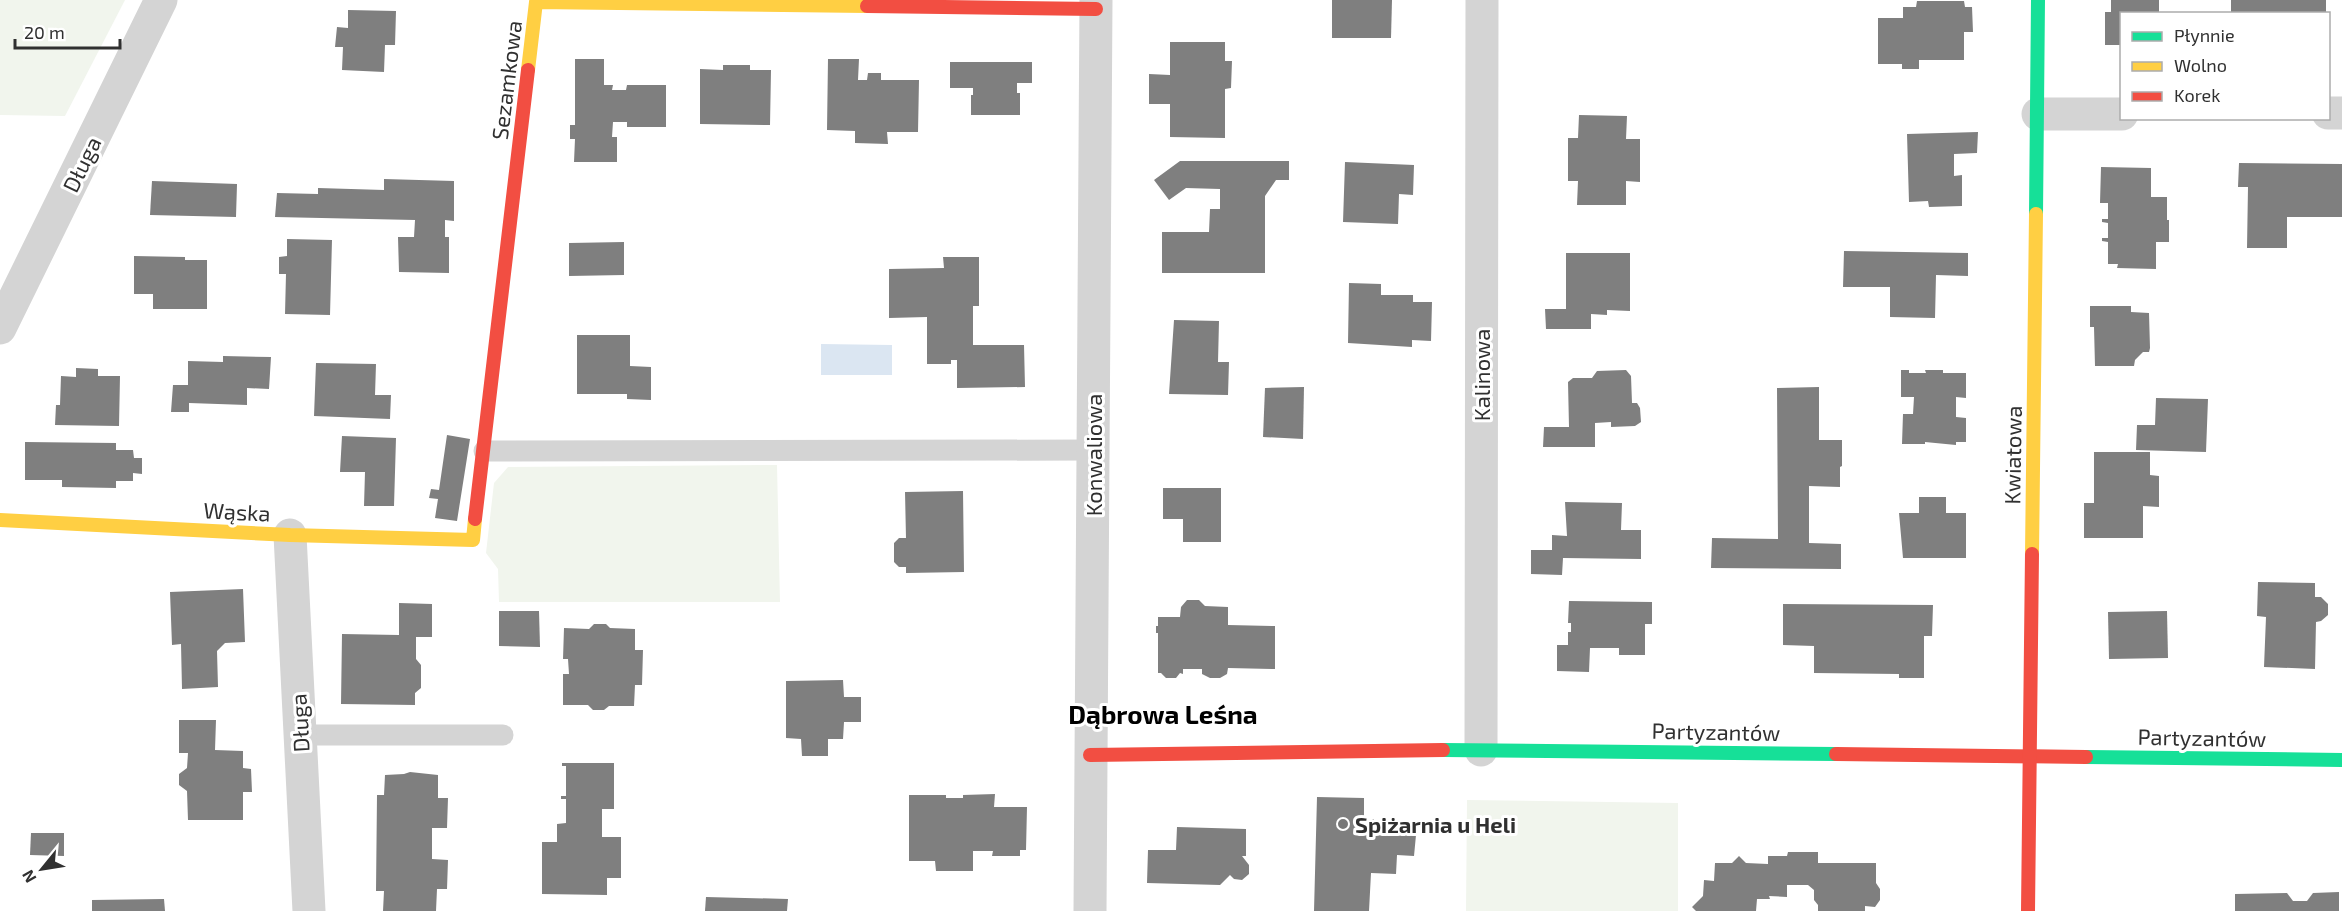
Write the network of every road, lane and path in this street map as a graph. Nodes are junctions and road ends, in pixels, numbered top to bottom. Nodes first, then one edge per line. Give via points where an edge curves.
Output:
1 (161, 0) edge
2 (1482, 0) edge
3 (2038, 0) edge
4 (536, 1) edge
5 (1096, 4) edge
6 (2038, 114) junction
7 (2120, 114) edge
8 (0, 328) edge
9 (1093, 450) junction
10 (484, 451) junction
11 (0, 520) edge
12 (290, 535) junction
13 (473, 540) joint
14 (299, 735) junction
15 (503, 735) dead end
16 (1481, 750) junction
17 (1090, 755) junction
18 (2029, 756) junction
19 (2342, 760) edge
20 (309, 911) edge
21 (1090, 911) edge
22 (2028, 911) edge

1 - 8 street, Długa
2 - 16 street, Kalinowa
3 - 6 street, Kwiatowa
4 - 5 street, Sezamkowa
4 - 10 street, Sezamkowa
5 - 9 street, Konwaliowa
6 - 7 street
6 - 18 street, Kwiatowa
9 - 10 lane
9 - 17 street, Konwaliowa
10 - 13 street, Sezamkowa
11 - 12 street, Wąska
12 - 13 street, Wąska
12 - 14 street, Długa
14 - 15 lane
14 - 20 street, Długa
16 - 17 street, Partyzantów
16 - 18 street, Partyzantów
17 - 21 street, Konwaliowa
18 - 19 street, Partyzantów
18 - 22 street, Kwiatowa

